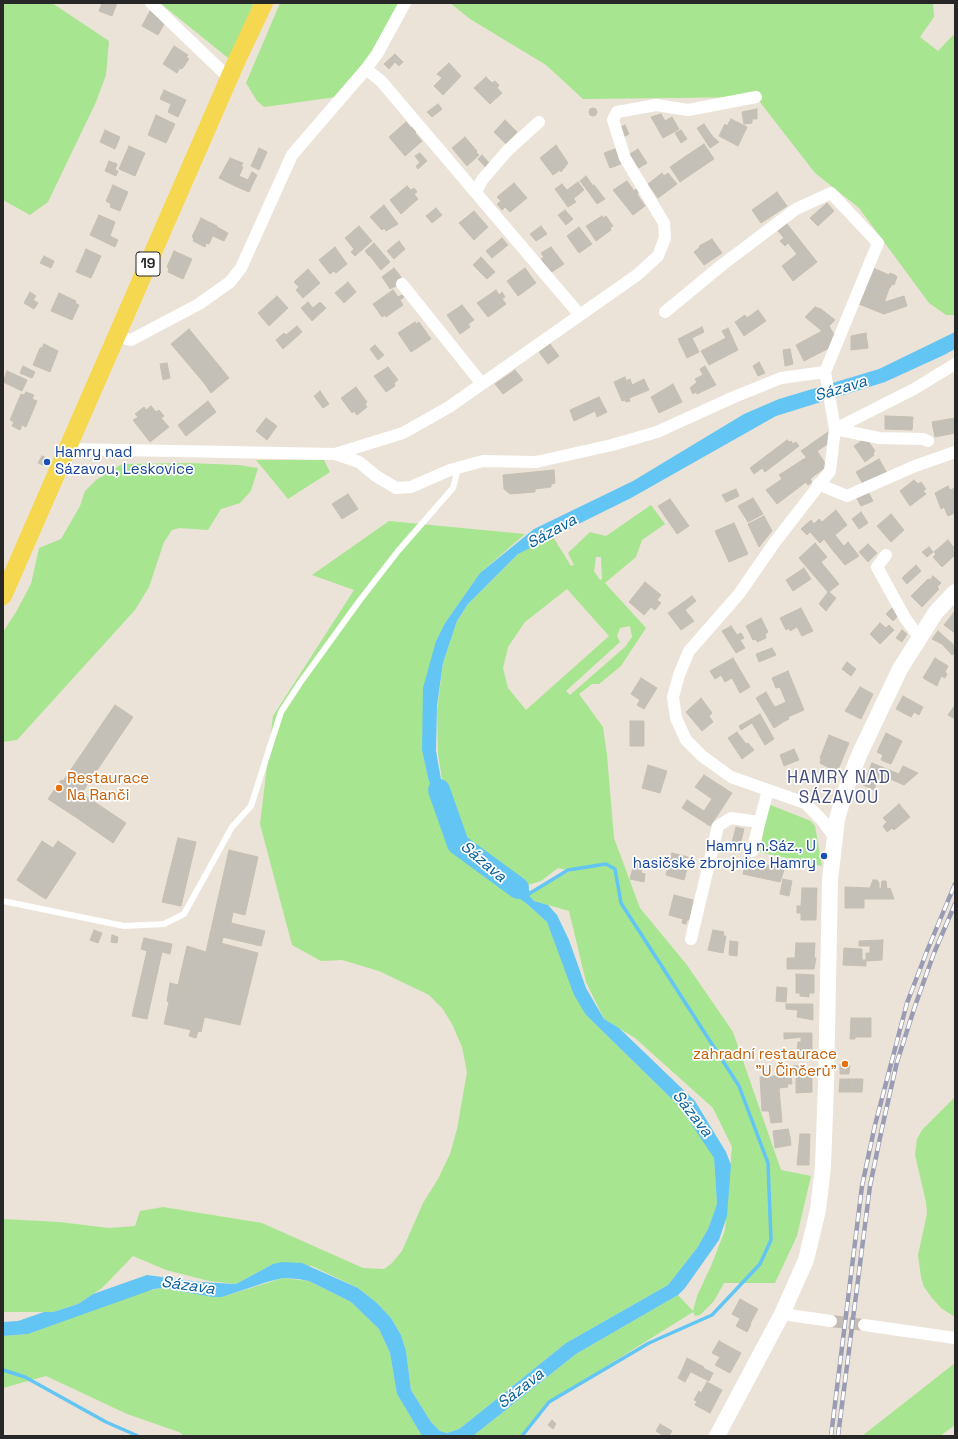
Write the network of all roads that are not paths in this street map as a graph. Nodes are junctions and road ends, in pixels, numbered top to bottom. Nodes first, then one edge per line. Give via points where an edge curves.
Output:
1 (151, 3) edge
2 (264, 3) edge
3 (405, 3) edge
4 (366, 69) junction
5 (229, 78) junction
6 (756, 97) dead end
7 (539, 122) dead end
8 (476, 192) junction
9 (402, 284) dead end
10 (665, 312) dead end
11 (579, 314) junction
12 (116, 336) junction
13 (955, 364) edge
14 (826, 375) junction
15 (482, 384) junction
16 (835, 428) junction
17 (928, 441) dead end
18 (67, 449) junction
19 (955, 452) edge
20 (335, 454) junction
21 (458, 468) junction
22 (818, 484) junction
23 (886, 555) dead end
24 (955, 592) edge
25 (3, 596) edge
26 (919, 637) junction
27 (768, 790) junction
28 (759, 822) junction
29 (835, 838) junction
30 (752, 851) dead end
31 (3, 901) edge
32 (691, 939) dead end
33 (782, 1314) junction
34 (831, 1321) tunnel mouth
35 (864, 1325) tunnel mouth
36 (955, 1338) edge
37 (717, 1436) edge

1 - 5 street
2 - 5 main road, 19
3 - 4 street
4 - 8 street via 381,81
4 - 12 street via 292,155 242,268 230,282 199,304 131,340
5 - 12 main road, 19
6 - 11 street via 688,110 656,105 617,112 613,120 625,158 664,223 665,238 658,256 638,274
7 - 8 street via 508,150 482,180
8 - 11 street
9 - 15 street
10 - 14 street via 796,209 831,193 878,243
11 - 15 street
12 - 18 main road, 19
13 - 16 street via 914,389
14 - 16 street
14 - 21 street via 781,378 657,432 612,445 536,462 483,462
15 - 20 street via 449,407 403,432
16 - 17 street via 879,438
16 - 22 street via 830,471
18 - 20 street
18 - 25 main road, 19
19 - 22 street via 847,496
20 - 21 street via 359,462 396,488 411,487
21 - 31 lane via 453,488 398,551 281,712 251,806 232,827 184,914 164,924 124,926
22 - 27 street via 739,594 689,651 678,675 673,696 676,718 686,740 702,756 731,777
23 - 26 street via 877,567 905,618
24 - 26 street via 936,612
26 - 29 street via 900,669 860,753 843,798
27 - 28 street
27 - 29 street via 805,803
28 - 30 street
28 - 32 street via 731,818 718,826
29 - 33 street via 830,880 823,1166 818,1210 806,1260
33 - 34 street
33 - 37 street
35 - 36 street

